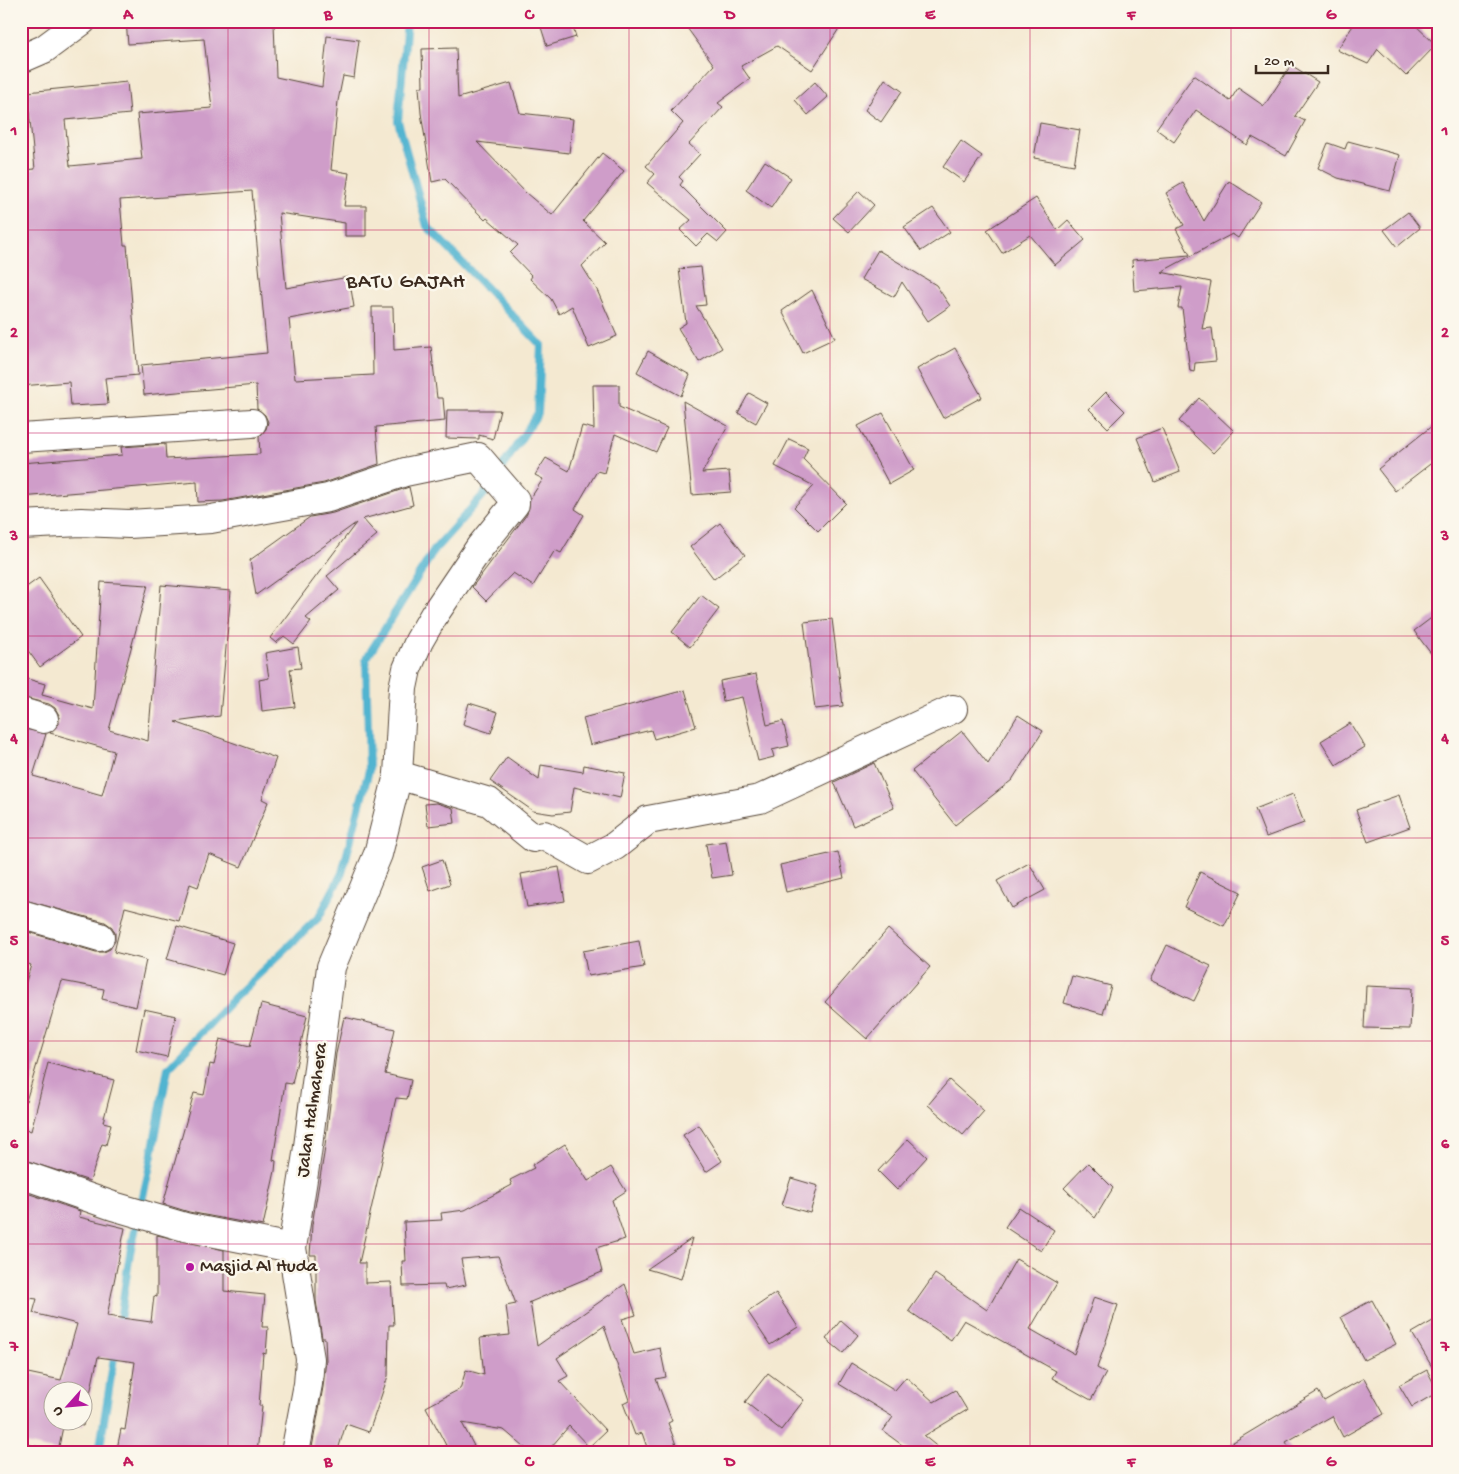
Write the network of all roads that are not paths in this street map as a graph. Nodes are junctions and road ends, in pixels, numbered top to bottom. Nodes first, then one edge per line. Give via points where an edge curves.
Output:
1 (82, 21) edge
2 (21, 59) edge
3 (252, 423) dead end
4 (21, 438) edge
5 (21, 525) edge
6 (953, 709) dead end
7 (398, 775) junction
8 (21, 914) edge
9 (100, 937) dead end
10 (21, 1174) edge
11 (292, 1248) junction
12 (295, 1453) edge

1 - 2 street via 44,49
3 - 4 street
5 - 7 street, Jalan Halmahera via 212,519 328,498 405,472 478,456 515,504 480,547 419,641 403,688
6 - 7 street via 760,798 648,820 614,846 588,860 544,835 533,838 489,802
7 - 11 street, Jalan Halmahera via 378,854 331,968 308,1154
8 - 9 street
10 - 11 street via 185,1227
11 - 12 street, Jalan Halmahera via 310,1359

